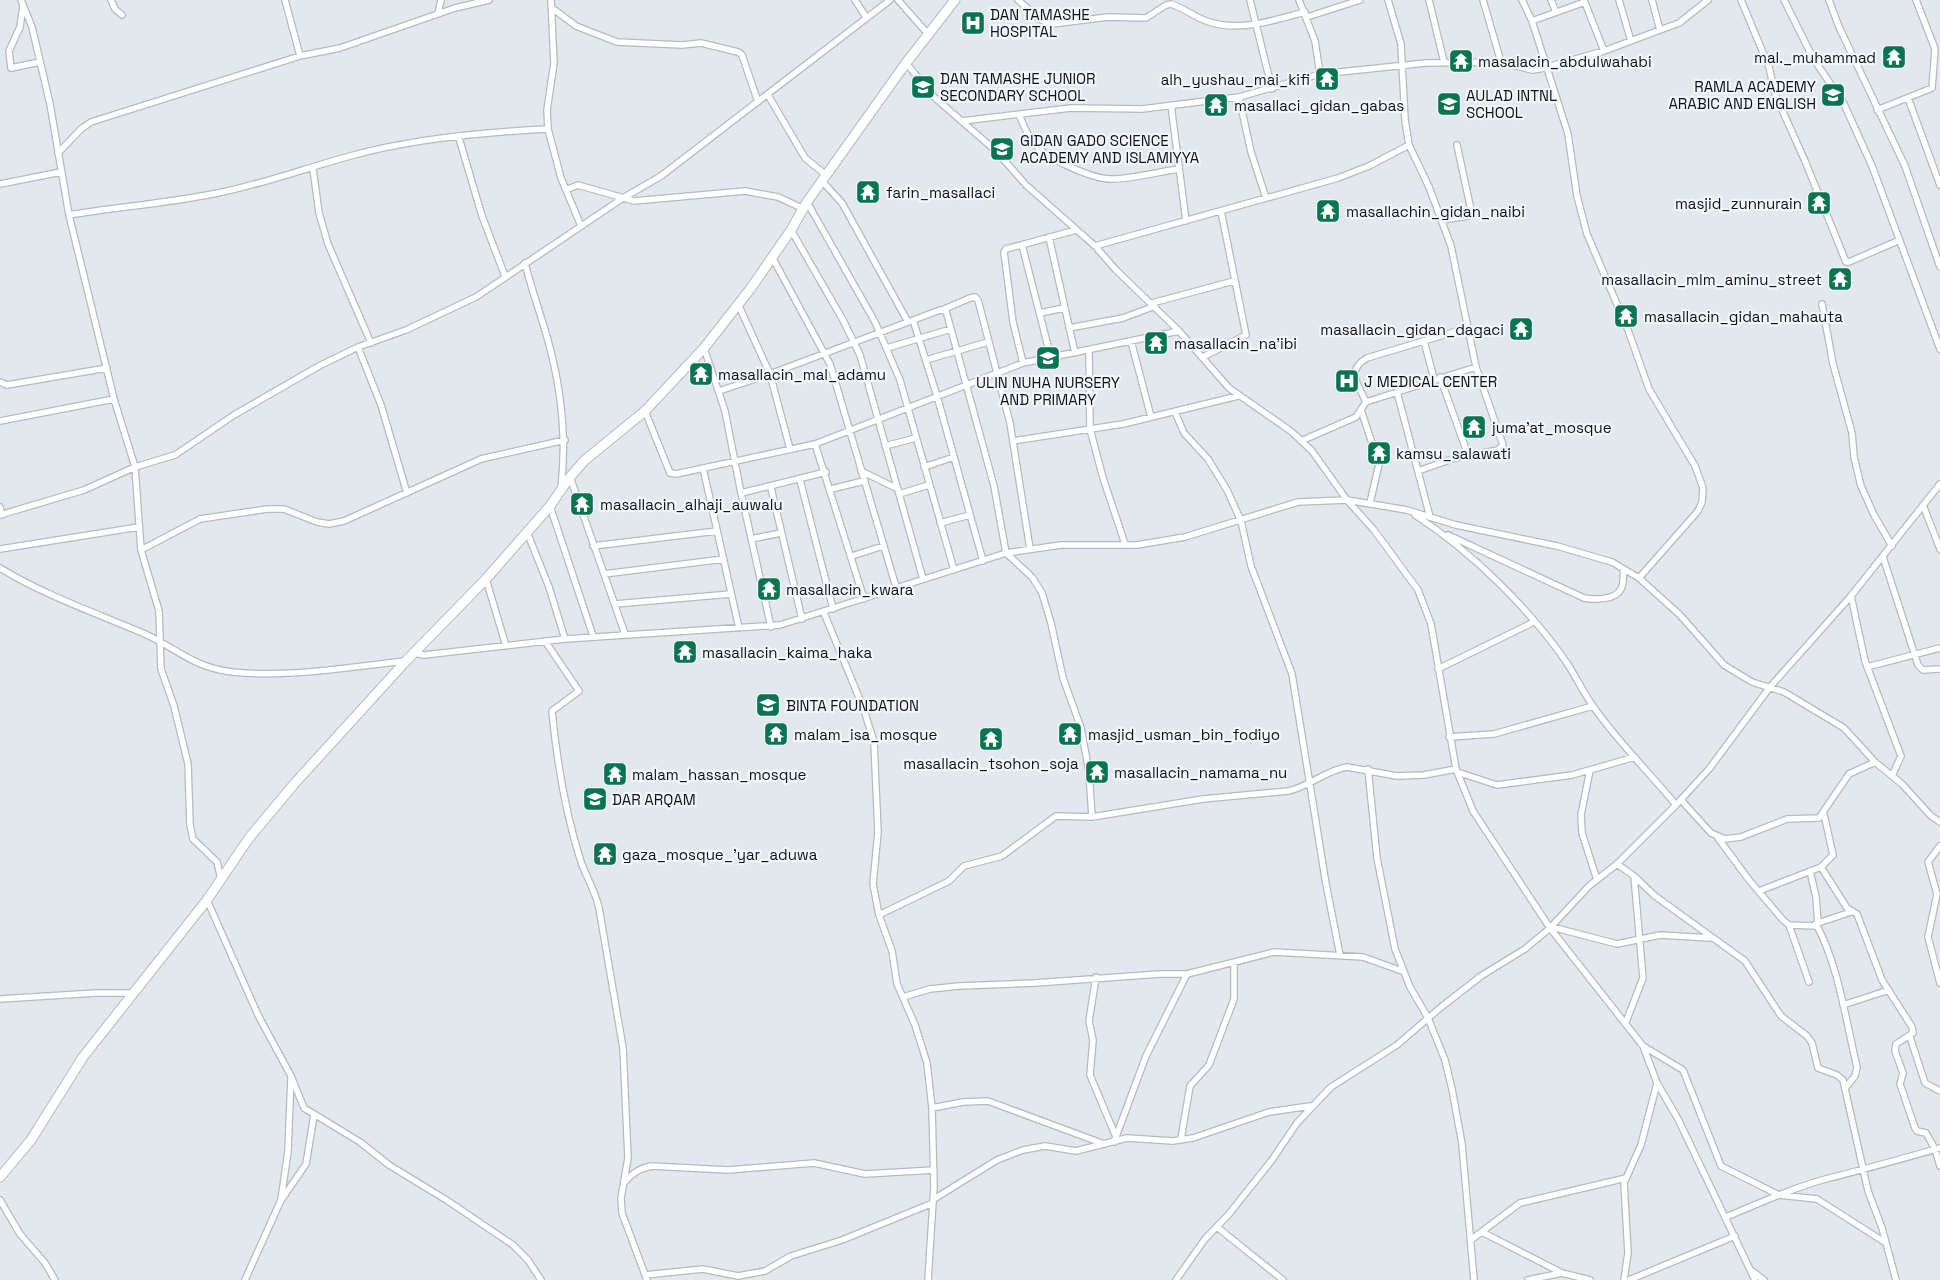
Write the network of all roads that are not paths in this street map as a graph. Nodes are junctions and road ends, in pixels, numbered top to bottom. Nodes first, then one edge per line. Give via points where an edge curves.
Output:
1 (111, 0) edge
2 (285, 0) edge
3 (441, 0) edge
4 (489, 0) edge
5 (551, 0) edge
6 (855, 0) edge
7 (890, 0) edge
8 (898, 0) edge
9 (954, 0) edge
10 (1018, 0) edge
11 (1250, 0) edge
12 (1299, 0) edge
13 (1360, 0) edge
14 (1388, 0) edge
15 (1429, 0) edge
16 (1483, 0) edge
17 (1522, 0) edge
18 (1551, 0) edge
19 (1619, 0) edge
20 (1652, 0) edge
21 (1708, 0) edge
22 (1741, 0) edge
23 (1784, 0) edge
24 (1828, 0) edge
25 (1916, 0) edge
26 (1584, 1) edge
27 (22, 2) edge
28 (552, 8) junction
29 (1556, 12) junction
30 (438, 14) junction
31 (122, 15) dead end
32 (1306, 15) junction
33 (866, 18) junction
34 (1532, 21) junction
35 (1257, 25) junction
36 (1660, 30) junction
37 (928, 34) junction
38 (1631, 42) junction
39 (1604, 51) junction
40 (1938, 52) edge
41 (300, 56) junction
42 (40, 62) junction
43 (1444, 62) junction
44 (1501, 62) junction
45 (906, 63) junction
46 (1403, 66) junction
47 (1548, 68) junction
48 (1320, 74) junction
49 (1272, 89) junction
50 (768, 95) junction
51 (1239, 97) junction
52 (1908, 98) junction
53 (758, 102) junction
54 (1172, 105) junction
55 (1877, 110) junction
56 (1019, 115) junction
57 (962, 121) junction
58 (548, 129) junction
59 (459, 138) junction
60 (1409, 145) junction
61 (1457, 145) dead end
62 (58, 153) junction
63 (313, 169) junction
64 (1179, 169) junction
65 (60, 172) junction
66 (824, 178) junction
67 (0, 184) edge
68 (1940, 185) edge
69 (566, 190) junction
70 (623, 198) junction
71 (1266, 198) junction
72 (805, 205) junction
73 (1221, 211) junction
74 (69, 215) junction
75 (1442, 220) junction
76 (1186, 221) junction
77 (581, 226) junction
78 (791, 230) junction
79 (1076, 230) junction
80 (1049, 237) junction
81 (1900, 240) junction
82 (1022, 245) junction
83 (1095, 246) junction
84 (772, 257) junction
85 (525, 263) junction
86 (1940, 264) edge
87 (505, 276) junction
88 (1234, 281) junction
89 (738, 304) junction
90 (1154, 304) junction
91 (1822, 304) dead end
92 (1064, 308) junction
93 (940, 310) junction
94 (1040, 313) junction
95 (910, 321) junction
96 (1069, 328) junction
97 (1467, 328) junction
98 (951, 329) junction
99 (879, 331) junction
100 (1180, 331) junction
101 (919, 338) junction
102 (1131, 341) junction
103 (1424, 341) junction
104 (988, 342) junction
105 (371, 343) junction
106 (854, 343) junction
107 (358, 347) junction
108 (704, 348) junction
109 (887, 348) junction
110 (957, 349) junction
111 (1940, 349) edge
112 (1089, 351) junction
113 (1075, 353) junction
114 (826, 354) junction
115 (1203, 357) junction
116 (1051, 358) junction
117 (926, 360) junction
118 (1023, 363) junction
119 (1476, 367) junction
120 (107, 368) junction
121 (996, 372) junction
122 (770, 374) junction
123 (1437, 378) junction
124 (0, 382) edge
125 (968, 384) junction
126 (719, 391) junction
127 (1398, 392) junction
128 (937, 396) junction
129 (1238, 396) junction
130 (114, 399) junction
131 (1366, 402) junction
132 (907, 406) junction
133 (1361, 410) junction
134 (645, 411) junction
135 (1176, 412) junction
136 (1151, 417) junction
137 (878, 418) junction
138 (0, 421) edge
139 (1090, 429) junction
140 (848, 430) junction
141 (916, 438) junction
142 (565, 440) junction
143 (1013, 441) junction
144 (1301, 441) junction
145 (815, 444) junction
146 (885, 446) junction
147 (790, 449) junction
148 (1468, 455) junction
149 (954, 457) junction
150 (734, 462) junction
151 (136, 467) junction
152 (924, 467) junction
153 (703, 468) junction
154 (861, 471) junction
155 (1418, 471) junction
156 (826, 472) junction
157 (570, 477) junction
158 (800, 480) junction
159 (864, 481) junction
160 (1940, 484) edge
161 (929, 485) junction
162 (771, 488) junction
163 (830, 489) junction
164 (560, 490) junction
165 (898, 492) junction
166 (408, 493) junction
167 (741, 494) junction
168 (1348, 500) junction
169 (1370, 504) junction
170 (1923, 505) junction
171 (550, 506) junction
172 (0, 507) edge
173 (1407, 510) junction
174 (1, 515) edge
175 (970, 515) junction
176 (1430, 518) junction
177 (1240, 521) junction
178 (940, 523) junction
179 (139, 527) junction
180 (717, 531) junction
181 (527, 532) junction
182 (781, 533) junction
183 (1443, 533) junction
184 (751, 539) junction
185 (1125, 544) junction
186 (593, 546) junction
187 (883, 546) junction
188 (1892, 546) junction
189 (0, 549) edge
190 (1030, 549) junction
191 (1940, 549) edge
192 (142, 550) junction
193 (1006, 553) junction
194 (852, 556) junction
195 (1883, 557) junction
196 (724, 560) junction
197 (983, 561) junction
198 (0, 568) edge
199 (1624, 569) junction
200 (954, 570) junction
201 (604, 574) junction
202 (1639, 578) junction
203 (486, 579) junction
204 (923, 579) junction
205 (896, 587) junction
206 (731, 594) junction
207 (1851, 596) junction
208 (864, 599) junction
209 (615, 604) junction
210 (833, 609) junction
211 (824, 613) junction
212 (802, 619) junction
213 (1534, 622) junction
214 (771, 627) junction
215 (739, 628) junction
216 (625, 634) junction
217 (593, 636) junction
218 (565, 639) junction
219 (545, 641) junction
220 (161, 642) junction
221 (506, 646) junction
222 (1940, 648) edge
223 (414, 653) junction
224 (1915, 654) junction
225 (406, 661) junction
226 (1867, 667) junction
227 (1438, 669) junction
228 (1940, 669) edge
229 (1770, 687) junction
230 (1593, 706) junction
231 (1449, 737) junction
232 (1635, 757) junction
233 (1875, 762) junction
234 (1368, 769) junction
235 (1590, 770) junction
236 (1456, 771) junction
237 (1892, 776) junction
238 (1309, 782) junction
239 (1679, 802) junction
240 (1824, 814) junction
241 (1092, 817) junction
242 (1940, 822) edge
243 (1718, 838) junction
244 (1940, 846) edge
245 (1617, 864) junction
246 (1821, 867) junction
247 (1810, 871) junction
248 (1634, 876) junction
249 (221, 879) junction
250 (1597, 880) junction
251 (1759, 891) junction
252 (207, 900) junction
253 (1851, 912) junction
254 (880, 915) junction
255 (1816, 924) junction
256 (1789, 925) junction
257 (1551, 928) junction
258 (1712, 939) junction
259 (1639, 940) junction
260 (1340, 955) junction
261 (1234, 963) junction
262 (1402, 971) junction
263 (1187, 974) junction
264 (1096, 977) junction
265 (1809, 982) dead end
266 (1940, 982) edge
267 (1889, 990) junction
268 (132, 994) junction
269 (902, 997) junction
270 (0, 1000) edge
271 (1843, 1005) junction
272 (1428, 1018) junction
273 (1626, 1022) junction
274 (1910, 1037) junction
275 (1643, 1046) junction
276 (291, 1076) junction
277 (1656, 1083) junction
278 (1846, 1087) junction
279 (1940, 1090) edge
280 (1310, 1106) junction
281 (932, 1108) junction
282 (314, 1115) junction
283 (1115, 1139) junction
284 (1180, 1139) junction
285 (1104, 1144) junction
286 (1938, 1148) edge
287 (1940, 1166) edge
288 (934, 1170) junction
289 (1864, 1171) junction
290 (0, 1177) edge
291 (1626, 1178) junction
292 (624, 1183) junction
293 (1779, 1195) junction
294 (0, 1200) edge
295 (281, 1200) junction
296 (933, 1201) junction
297 (1726, 1217) junction
298 (1217, 1226) junction
299 (1482, 1232) junction
300 (1735, 1236) junction
301 (1472, 1239) junction
302 (1886, 1243) junction
303 (1751, 1270) junction
304 (1562, 1273) junction
305 (646, 1278) edge
306 (55, 1280) edge
307 (245, 1280) edge
308 (541, 1280) edge
309 (928, 1280) edge
310 (1176, 1280) edge
311 (1284, 1280) edge
312 (1474, 1280) edge
313 (1528, 1280) edge
314 (1590, 1280) edge
315 (1624, 1280) edge
316 (1629, 1280) edge
317 (1755, 1280) edge
318 (1764, 1280) edge
319 (1896, 1280) edge

1 - 31 street
2 - 41 street
3 - 30 street
4 - 30 street
5 - 28 street
6 - 33 street
7 - 33 street
8 - 37 street
9 - 37 street
10 - 35 street via 1041,20 1052,24 1108,17 1146,18 1171,4 1211,23
11 - 35 street
12 - 32 street
13 - 32 street
14 - 46 street via 1399,37
15 - 43 street
16 - 44 street
17 - 34 street
18 - 29 street
19 - 38 street
20 - 36 street
21 - 36 street via 1679,23
22 - 81 street via 1769,67 1775,94 1846,262
23 - 81 street via 1813,58 1844,104
24 - 55 street
25 - 40 street
26 - 29 street
26 - 39 street
27 - 42 street
27 - 42 street via 20,28 9,51 10,68
28 - 53 street via 576,26 611,40 644,44 701,43 738,52 742,55
28 - 58 street via 554,63
29 - 34 street
30 - 41 street via 340,48
32 - 35 street
32 - 48 street via 1315,41
33 - 50 street
34 - 47 street
35 - 49 street
36 - 38 street
37 - 45 street
38 - 39 street
39 - 47 street
40 - 52 street via 1932,88
41 - 62 street via 91,122
42 - 62 street
43 - 44 street
43 - 46 street
44 - 47 street via 1532,70
45 - 57 street via 934,97
45 - 66 street
46 - 48 street
46 - 60 street
47 - 202 street via 1568,134 1577,196 1587,234 1649,389 1695,466 1703,488 1698,511
48 - 49 street
49 - 51 street
50 - 53 street
50 - 66 street via 805,158
51 - 54 street
51 - 71 street via 1251,152
52 - 55 street
52 - 68 street
53 - 70 street via 662,176
54 - 56 street via 1071,108
54 - 64 street
55 - 86 street via 1904,166
56 - 57 street
56 - 64 street via 1036,147 1097,178 1112,179
57 - 79 street via 996,151 1026,186
58 - 59 street
58 - 69 street
59 - 63 street via 392,147 350,156
59 - 87 street via 482,216
60 - 71 street via 1338,178
60 - 75 street
61 - 75 street via 1471,210 1468,216
62 - 65 street
63 - 74 street via 218,193
63 - 105 street via 319,213 328,244
64 - 76 street
65 - 67 street
65 - 74 street
66 - 72 street
66 - 95 street via 842,203
69 - 70 street via 578,185
69 - 77 street
70 - 72 street via 634,200 745,191
70 - 77 street
71 - 73 street
72 - 78 street
72 - 99 street
73 - 76 street
73 - 88 street
74 - 120 street
75 - 97 street via 1451,246
76 - 83 street
77 - 85 street
78 - 84 street
78 - 106 street
79 - 80 street
79 - 83 street
80 - 82 street
80 - 92 street
81 - 111 street
82 - 94 street
82 - 118 street via 1006,249 1003,257
83 - 90 street
84 - 89 street
84 - 114 street
85 - 87 street
85 - 142 street via 559,386
87 - 105 street via 476,297
88 - 90 street
88 - 115 street via 1246,335
89 - 108 street
89 - 122 street
90 - 96 street via 1123,318
90 - 100 street
91 - 188 street via 1861,486
92 - 94 street
92 - 96 street
93 - 95 street
93 - 98 street via 946,311
93 - 104 street via 976,298
94 - 116 street
95 - 99 street
95 - 101 street
96 - 113 street
97 - 103 street
97 - 119 street
98 - 101 street
98 - 110 street
99 - 106 street
99 - 109 street
100 - 102 street
100 - 115 street
101 - 109 street
101 - 117 street
102 - 112 street
102 - 136 street
103 - 123 street
103 - 131 street via 1367,358 1358,364 1354,374
104 - 110 street
104 - 121 street
105 - 107 street
106 - 114 street
106 - 137 street
107 - 151 street via 234,415 176,455
107 - 166 street via 381,405
108 - 126 street
108 - 134 street
109 - 132 street
110 - 117 street
110 - 125 street
112 - 113 street
112 - 139 street
113 - 116 street
114 - 122 street
114 - 140 street
115 - 129 street
116 - 118 street
117 - 128 street
118 - 121 street
119 - 123 street
119 - 148 street via 1503,445 1498,450
120 - 124 street via 7,385
120 - 130 street
121 - 125 street
121 - 143 street
122 - 126 street
122 - 147 street
123 - 127 street
123 - 148 street
125 - 128 street
125 - 193 street via 994,486
126 - 150 street via 731,435
127 - 131 street
127 - 155 street
128 - 132 street
128 - 149 street
129 - 135 street
129 - 144 street
130 - 138 street
130 - 151 street
131 - 133 street
132 - 137 street
132 - 141 street
133 - 144 street via 1356,417
133 - 169 street via 1379,464
134 - 153 street via 670,473
134 - 157 street via 604,443
135 - 136 street
135 - 177 street via 1184,433 1208,459 1228,490
136 - 139 street
137 - 140 street
137 - 146 street
139 - 143 street
139 - 185 street
140 - 145 street
140 - 154 street
141 - 146 street
141 - 152 street
142 - 164 street
142 - 166 street via 481,459
143 - 190 street
144 - 168 street
145 - 147 street
145 - 156 street
146 - 165 street
147 - 150 street
148 - 155 street
149 - 152 street
149 - 175 street
150 - 153 street
150 - 167 street
151 - 174 street via 84,490
151 - 179 street
152 - 161 street
153 - 180 street
154 - 159 street
154 - 165 street
155 - 176 street
156 - 158 street
156 - 163 street
157 - 164 street
157 - 186 street
158 - 162 street
158 - 210 street
159 - 163 street
159 - 187 street
160 - 170 street
161 - 165 street
161 - 178 street
162 - 167 street
162 - 182 street
163 - 194 street
164 - 171 street
165 - 204 street
166 - 192 street via 344,521 329,524 277,508 200,519
167 - 184 street
168 - 169 street
168 - 177 street via 1298,502
168 - 227 street via 1418,590 1431,624
169 - 173 street
170 - 188 street
170 - 191 street
171 - 181 street
171 - 217 street
172 - 174 street
173 - 176 street
173 - 183 street
175 - 178 street
175 - 197 street
176 - 199 street via 1557,546 1612,562
177 - 185 street via 1185,537
177 - 238 street via 1251,566 1292,674
178 - 200 street
179 - 189 street
179 - 192 street
180 - 186 street
180 - 196 street
181 - 203 street
181 - 218 street
182 - 184 street
182 - 212 street
183 - 199 street via 1593,600 1616,594 1621,589
183 - 213 street
184 - 214 street
185 - 190 street
186 - 201 street
187 - 194 street
187 - 205 street
188 - 195 street
190 - 193 street
192 - 220 street via 159,611
193 - 197 street
193 - 241 street via 1032,577 1042,593 1063,678 1081,728 1090,772
194 - 208 street
195 - 207 street
195 - 224 street
196 - 201 street
196 - 206 street
197 - 200 street
198 - 220 street via 38,590
199 - 202 street
200 - 204 street
201 - 209 street
202 - 229 street via 1680,614 1724,665 1752,682
203 - 221 street
203 - 223 street
204 - 205 street
205 - 208 street
206 - 209 street
206 - 215 street
207 - 226 street
207 - 229 street
208 - 210 street
209 - 216 street
210 - 211 street
211 - 212 street
211 - 254 street via 874,742 878,832 873,884
212 - 214 street
213 - 227 street
213 - 230 street via 1567,663
214 - 215 street
215 - 216 street
216 - 217 street
217 - 218 street
218 - 219 street
219 - 221 street
219 - 292 street via 579,691 552,711 556,760 562,795 582,862 595,890 623,1048 628,1158
220 - 225 street via 189,660 231,672 308,673
220 - 249 street via 163,679 174,706 188,764 188,815 193,839 215,859
221 - 223 street via 424,655
222 - 224 street
223 - 225 street
224 - 226 street
224 - 228 street via 1922,670
225 - 249 street via 295,783 249,838
226 - 237 street via 1901,756
227 - 231 street
229 - 233 street via 1844,728
229 - 239 street via 1709,769
230 - 231 street via 1503,732
230 - 232 street
231 - 236 street
232 - 235 street
232 - 239 street
233 - 237 street
233 - 240 street via 1849,774
234 - 236 street via 1397,776
234 - 238 street via 1340,768
234 - 262 street via 1377,858
235 - 236 street via 1497,785
235 - 250 street via 1581,815 1582,833
236 - 257 street via 1473,811
237 - 242 street
238 - 241 street via 1288,791 1203,799
238 - 260 street
239 - 243 street
239 - 245 street
240 - 243 street via 1814,820 1787,819 1741,837
240 - 246 street via 1833,854
241 - 254 street via 1056,816 1002,856 964,866 949,881
243 - 251 street
244 - 266 street via 1928,862 1937,894 1928,936
245 - 248 street
245 - 250 street
246 - 247 street
246 - 253 street
247 - 251 street
247 - 255 street via 1816,897
248 - 258 street
248 - 259 street
249 - 252 street
250 - 257 street
251 - 256 street
252 - 268 street
252 - 276 street via 258,1015
253 - 255 street
253 - 267 street via 1857,914 1882,980
254 - 269 street
255 - 256 street
255 - 271 street via 1823,937
256 - 265 street
257 - 259 street via 1617,944
257 - 272 street via 1525,949 1481,976
257 - 273 street
258 - 259 street via 1660,935
258 - 278 street via 1745,961 1781,1016 1812,1043 1818,1068 1837,1075
259 - 273 street via 1643,978
260 - 261 street via 1274,952
260 - 262 street via 1363,957
261 - 263 street
261 - 284 street via 1234,999 1209,1065 1190,1086
262 - 272 street
263 - 264 street
263 - 283 street via 1146,1056
264 - 269 street via 959,986 930,989
264 - 283 street via 1090,1012 1090,1075
267 - 271 street
267 - 274 street via 1912,1028
268 - 270 street via 96,993
268 - 290 street via 83,1057 32,1140
269 - 281 street via 915,1024 927,1063
271 - 278 street via 1856,1067 1855,1076
272 - 280 street via 1397,1045 1331,1087
272 - 301 street via 1445,1060 1452,1089 1462,1144
273 - 275 street
274 - 279 street via 1924,1083
274 - 286 street via 1896,1044 1903,1073 1900,1084 1915,1128 1926,1133
275 - 277 street
275 - 293 street via 1683,1070 1721,1166
276 - 282 street via 302,1104
276 - 295 street via 288,1151
277 - 291 street via 1641,1145
277 - 297 street via 1678,1119
278 - 289 street
280 - 284 street via 1269,1112 1193,1138
280 - 298 street via 1272,1160
281 - 285 street via 988,1101
281 - 288 street
282 - 295 street via 306,1164
282 - 308 street via 360,1142 389,1165 513,1245
283 - 284 street
283 - 285 street
285 - 296 street via 1076,1151 1045,1146 1023,1150 997,1160
286 - 287 street
286 - 289 street
288 - 292 street via 865,1174 807,1163 728,1170 651,1166 632,1174
288 - 296 street
289 - 293 street via 1822,1180
289 - 302 street
291 - 299 street via 1520,1203
291 - 315 street via 1628,1253
292 - 305 street via 622,1214
293 - 297 street
293 - 302 street via 1817,1199
294 - 306 street via 20,1234
295 - 307 street
296 - 305 street via 842,1240 791,1256 765,1271 738,1276 703,1269
296 - 309 street
297 - 300 street
298 - 310 street
298 - 311 street
299 - 301 street
299 - 304 street
300 - 303 street
300 - 316 street
301 - 312 street
302 - 319 street
303 - 317 street
303 - 318 street
304 - 313 street
304 - 314 street

